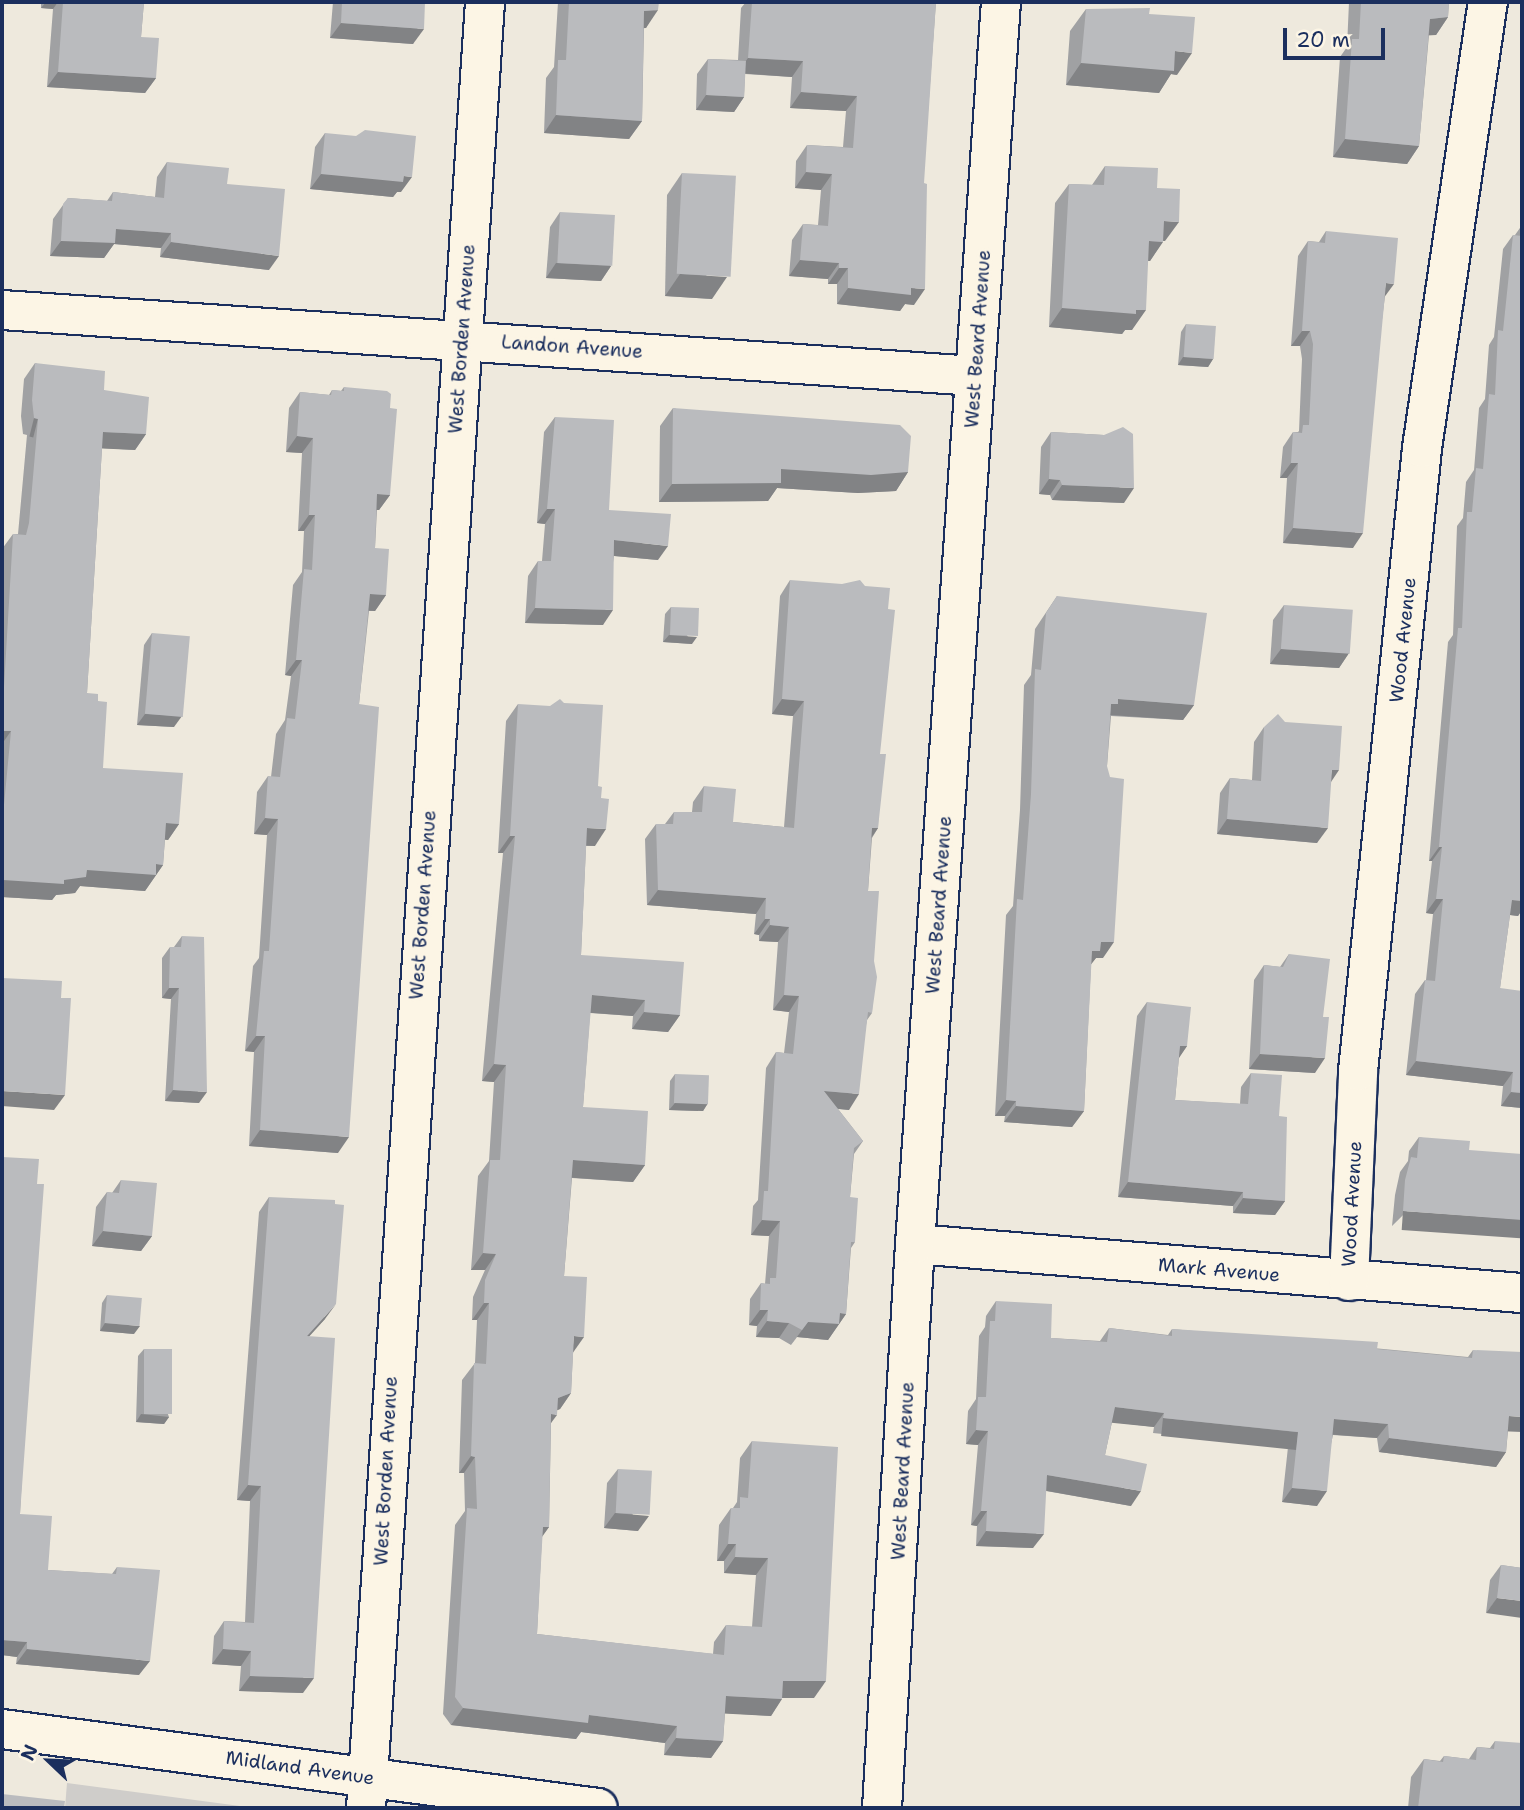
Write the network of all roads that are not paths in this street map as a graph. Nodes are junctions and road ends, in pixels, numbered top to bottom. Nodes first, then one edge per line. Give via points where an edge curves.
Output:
1 (485, 2) edge
2 (1001, 2) edge
3 (1488, 2) edge
4 (2, 310) edge
5 (463, 339) junction
6 (975, 376) junction
7 (915, 1244) junction
8 (1349, 1281) junction
9 (1522, 1293) edge
10 (2, 1729) edge
11 (367, 1793) edge
12 (597, 1808) edge
13 (882, 1808) edge

1 - 5 street, West Borden Avenue
2 - 6 street, West Beard Avenue
3 - 8 street, Wood Avenue via 1422,448 1358,1071
4 - 5 street, Landon Avenue
5 - 6 street, Landon Avenue
5 - 11 street, West Borden Avenue
6 - 7 street, West Beard Avenue
7 - 8 street, Mark Avenue
7 - 13 street, West Beard Avenue
8 - 9 street, Mark Avenue
10 - 11 street, Midland Avenue
11 - 12 street, Midland Avenue

